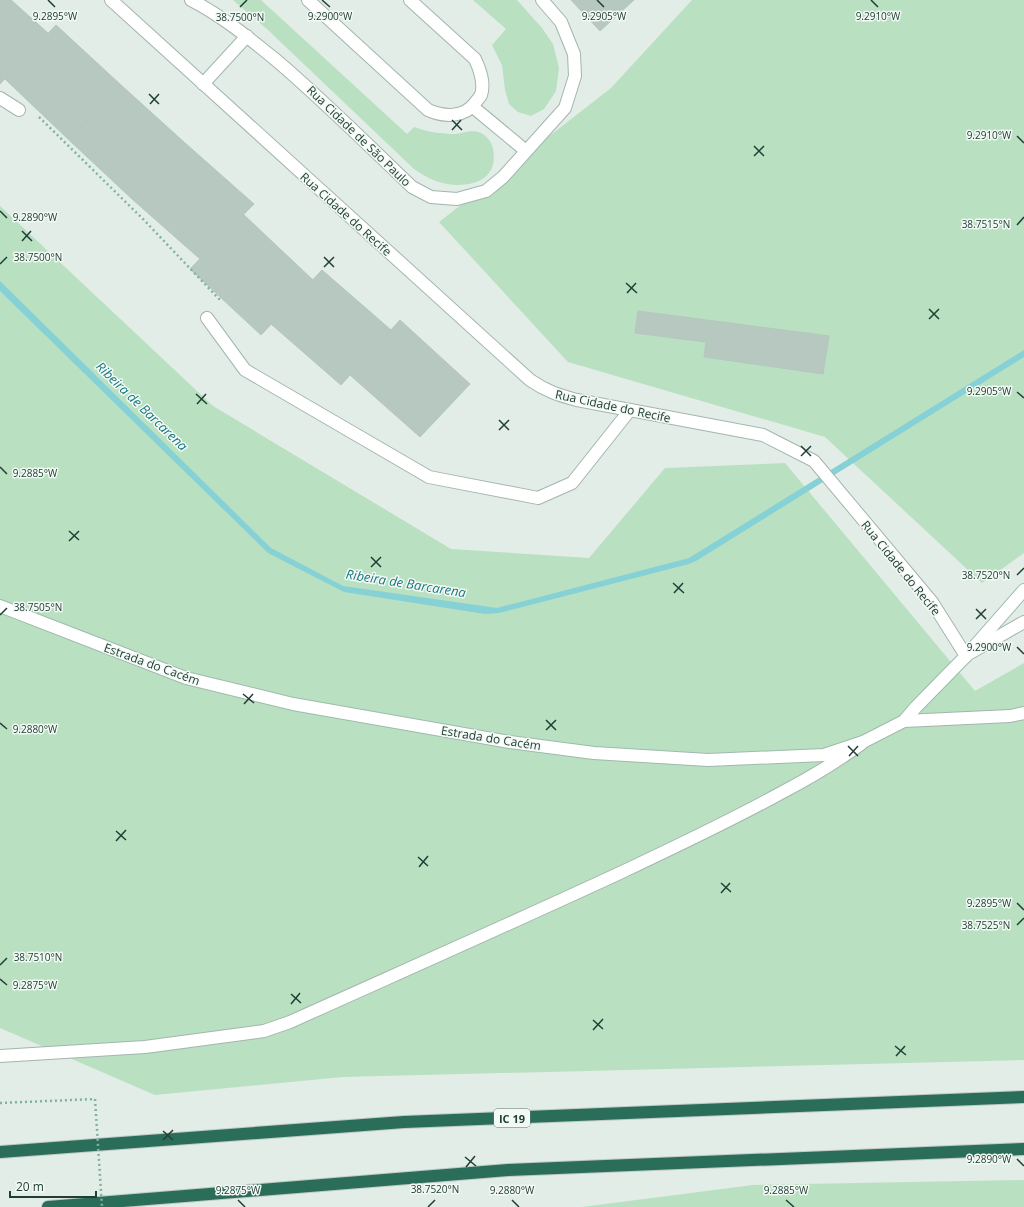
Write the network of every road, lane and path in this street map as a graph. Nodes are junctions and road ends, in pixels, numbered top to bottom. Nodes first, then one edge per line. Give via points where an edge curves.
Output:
1 (110, 0) edge
2 (191, 0) edge
3 (308, 0) edge
4 (410, 0) edge
5 (542, 0) edge
6 (247, 36) junction
7 (203, 84) junction
8 (0, 98) edge
9 (472, 107) junction
10 (19, 110) joint
11 (526, 151) junction
12 (223, 303) dead end
13 (207, 318) dead end
14 (630, 410) junction
15 (1024, 590) edge
16 (0, 606) edge
17 (1024, 622) edge
18 (966, 656) junction
19 (1024, 713) edge
20 (904, 721) junction
21 (863, 742) junction
22 (0, 1056) edge
23 (1024, 1097) edge
24 (0, 1103) edge
25 (1024, 1148) edge
26 (0, 1152) edge
27 (48, 1207) edge
28 (102, 1207) edge

1 - 7 street, Rua Cidade do Recife
2 - 6 street, Rua Cidade de São Paulo via 206,7
3 - 9 street via 428,110 447,116 460,114
4 - 9 street via 475,59 482,81 481,95
5 - 11 street, Rua Cidade de São Paulo via 561,22 574,54 575,76 564,108
6 - 7 street
6 - 11 street, Rua Cidade de São Paulo via 301,81 412,187 431,197 457,199 486,191 503,177
7 - 14 street, Rua Cidade do Recife via 530,380 557,395
8 - 10 street
9 - 11 street
10 - 12 path via 34,112 143,219
13 - 14 street via 246,370 429,477 538,498 572,483
14 - 18 street, Rua Cidade do Recife via 763,435 814,461 932,602
15 - 18 street
16 - 21 street, Estrada do Cacém via 186,678 293,704 510,742 594,753 708,760 824,755
17 - 18 street
18 - 20 street, Estrada do Cacém
19 - 20 street via 1010,716
20 - 21 street, Estrada do Cacém
21 - 22 street via 805,780 674,848 290,1022 264,1031 145,1048
23 - 26 highway, IC 19 via 404,1122
24 - 28 path, bridge via 95,1098
25 - 27 highway via 508,1170

